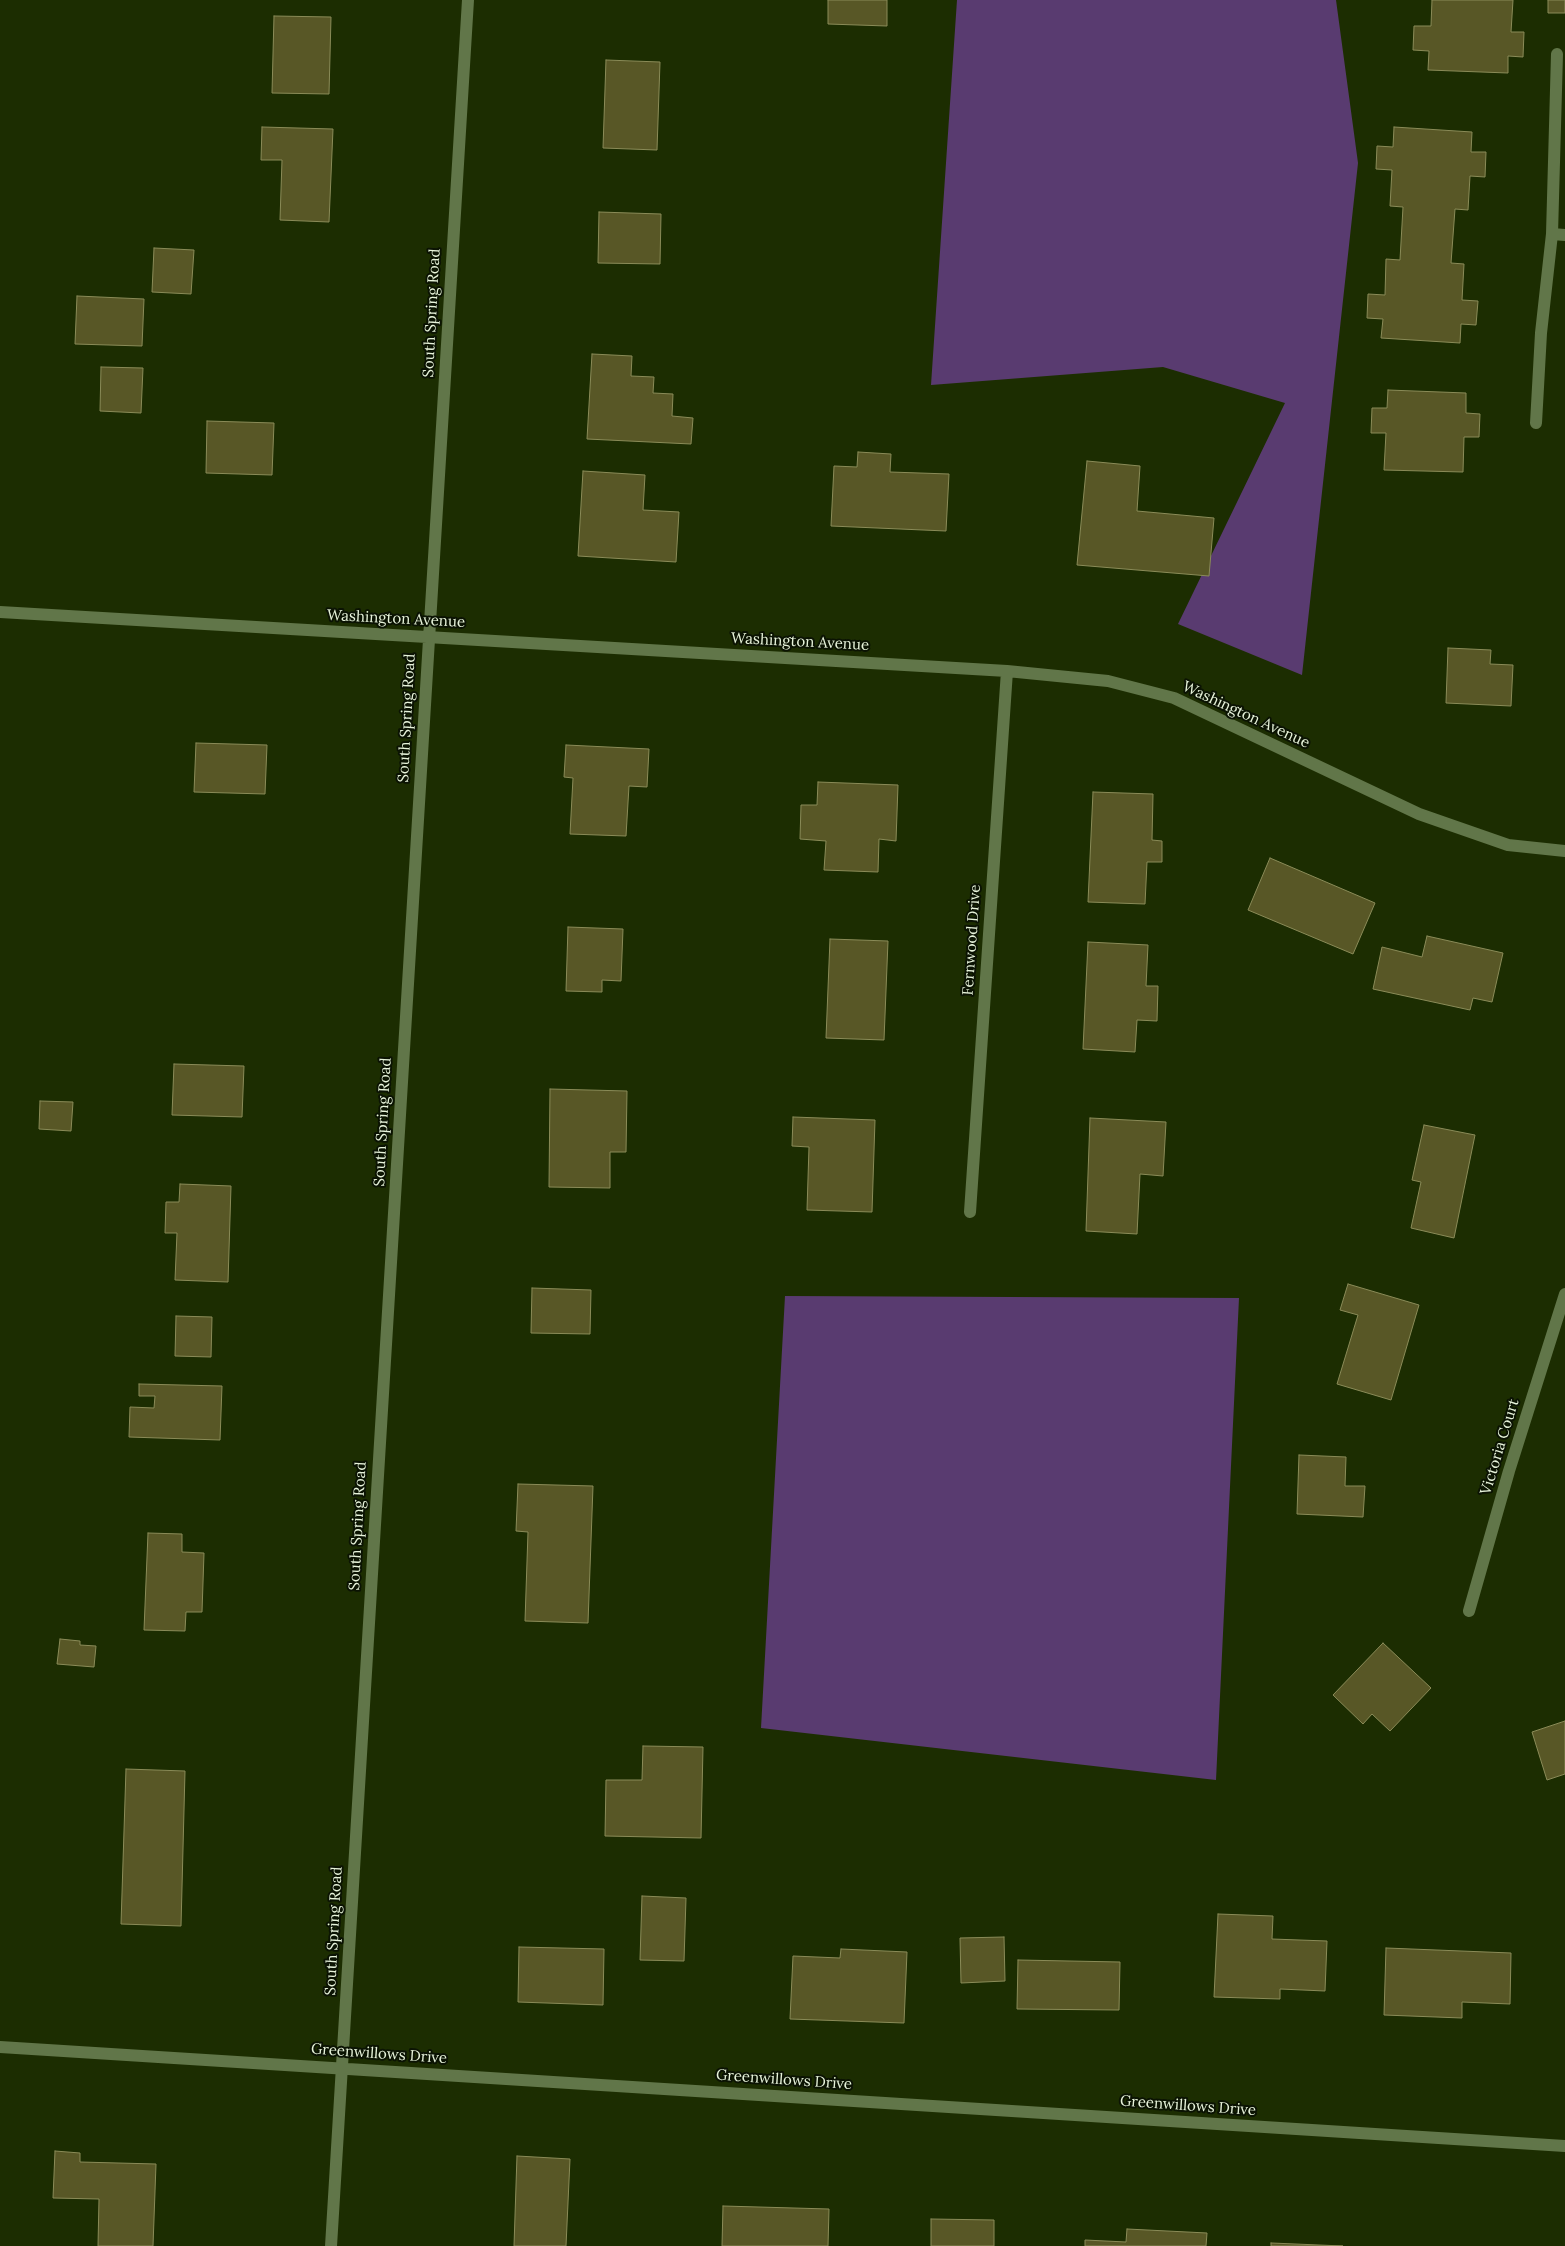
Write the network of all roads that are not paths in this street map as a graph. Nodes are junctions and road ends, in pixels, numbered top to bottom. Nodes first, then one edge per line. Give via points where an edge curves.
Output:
1 (468, 0) edge
2 (1557, 54) dead end
3 (1559, 234) edge
4 (1536, 423) dead end
5 (0, 612) edge
6 (428, 637) junction
7 (1007, 671) junction
8 (1565, 850) edge
9 (970, 1212) dead end
10 (1565, 1294) edge
11 (1469, 1611) dead end
12 (0, 2046) edge
13 (342, 2068) junction
14 (1565, 2146) edge
15 (331, 2246) edge

1 - 6 street, South Spring Road
2 - 3 street
3 - 4 street via 1541,333
5 - 6 street, Washington Avenue
6 - 7 street, Washington Avenue
6 - 13 street, South Spring Road
7 - 8 street, Washington Avenue via 1108,681 1174,698 1419,814 1508,845
7 - 9 street, Fernwood Drive
10 - 11 street, Victoria Court
12 - 13 street, Greenwillows Drive
13 - 14 street, Greenwillows Drive
13 - 15 street, South Spring Road

